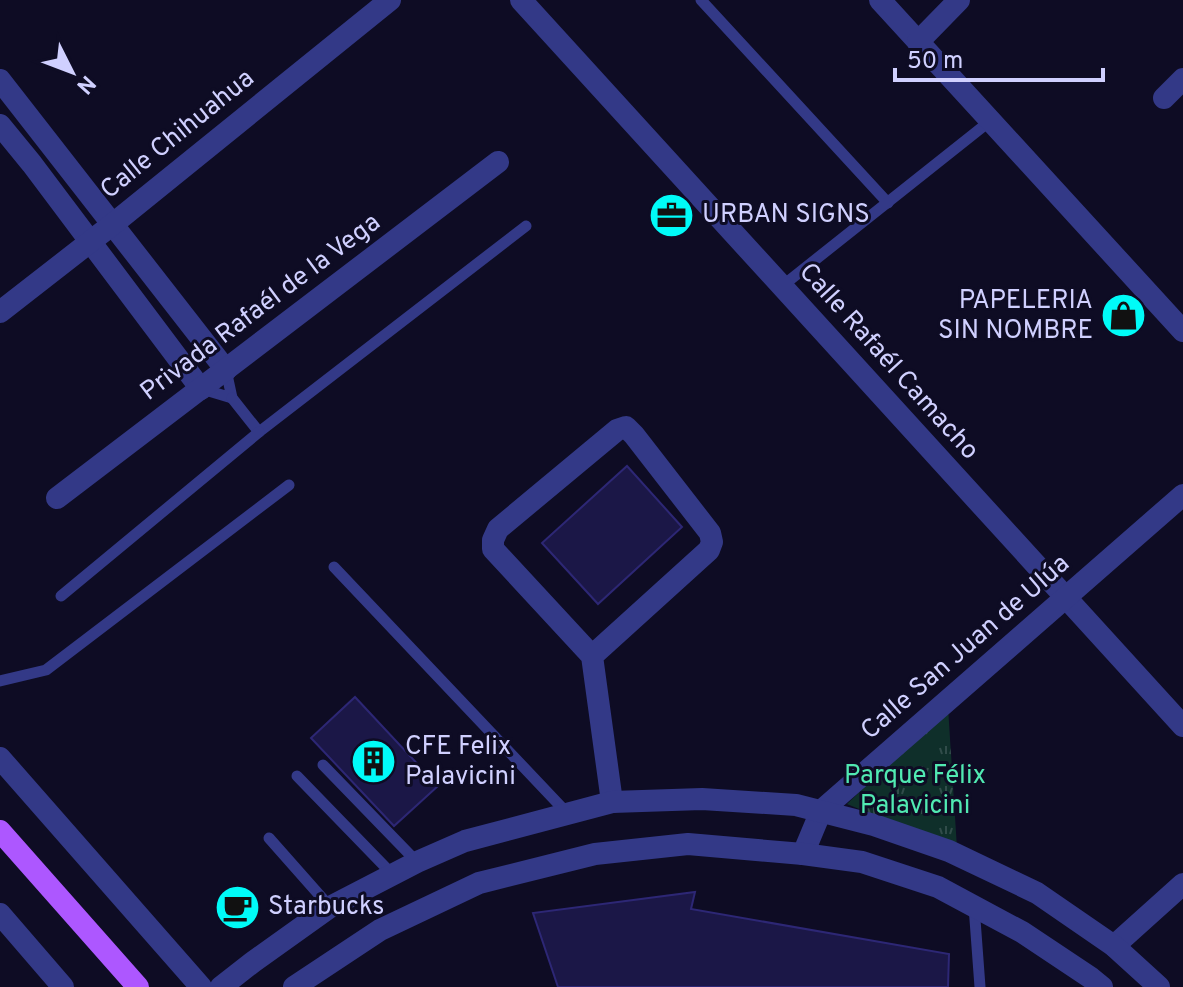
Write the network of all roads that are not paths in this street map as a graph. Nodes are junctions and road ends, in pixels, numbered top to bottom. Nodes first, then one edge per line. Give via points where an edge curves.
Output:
1 (390, 0) edge
2 (521, 0) edge
3 (701, 0) edge
4 (880, 0) edge
5 (959, 0) edge
6 (918, 42) junction
7 (1183, 79) edge
8 (0, 80) edge
9 (1164, 98) dead end
10 (990, 121) junction
11 (0, 125) edge
12 (498, 162) dead end
13 (888, 203) junction
14 (113, 224) junction
15 (526, 226) dead end
16 (90, 241) junction
17 (781, 287) junction
18 (0, 312) edge
19 (1183, 331) edge
20 (226, 370) junction
21 (201, 389) junction
22 (232, 398) junction
23 (259, 432) junction
24 (289, 485) dead end
25 (1183, 495) edge
26 (57, 498) dead end
27 (334, 567) dead end
28 (61, 596) dead end
29 (1066, 598) junction
30 (592, 656) junction
31 (0, 681) edge
32 (1183, 726) edge
33 (0, 758) edge
34 (323, 765) dead end
35 (297, 776) dead end
36 (612, 802) junction
37 (821, 811) junction
38 (567, 814) junction
39 (0, 831) edge
40 (269, 838) dead end
41 (803, 854) junction
42 (417, 862) junction
43 (393, 875) junction
44 (1183, 884) edge
45 (973, 906) junction
46 (330, 907) junction
47 (0, 914) edge
48 (1114, 946) junction
49 (63, 987) edge
50 (138, 987) edge
51 (201, 987) edge
52 (221, 987) edge
53 (294, 987) edge
54 (980, 987) edge
55 (1102, 987) edge
56 (1159, 987) edge

1 - 14 street, Calle Chihuahua
2 - 17 street, Calle Rafaél Camacho
3 - 13 lane
4 - 6 street
5 - 6 street
6 - 10 street
7 - 9 street
8 - 14 street
10 - 13 lane
10 - 19 street
11 - 16 street
12 - 20 street, Privada Rafaél de la Vega
13 - 17 lane
14 - 16 street, Calle Chihuahua
14 - 20 street
15 - 23 lane
16 - 18 street, Calle Chihuahua
16 - 21 street
17 - 29 street, Calle Rafaél Camacho
20 - 21 street, Privada Rafaél de la Vega
20 - 22 lane
21 - 22 lane
21 - 26 street, Privada Rafaél de la Vega
22 - 23 lane
23 - 28 lane
24 - 31 lane via 46,670
25 - 29 street, Calle San Juan de Ulúa
27 - 38 lane
29 - 32 street, Calle Rafaél Camacho
29 - 37 street, Calle San Juan de Ulúa
30 - 30 street via 493,549 493,540 498,529 626,427 712,542
30 - 36 street
33 - 51 street
34 - 42 lane
35 - 43 lane
36 - 37 street via 702,799
36 - 38 street
37 - 41 street, Calle San Juan de Ulúa
37 - 48 street via 949,851 1037,893
38 - 42 street via 465,841
39 - 50 main road
40 - 46 lane
41 - 45 street via 862,862 938,887
41 - 53 street via 688,844 595,854 479,883 380,930
42 - 43 street
43 - 46 street
44 - 48 street
45 - 54 lane
45 - 55 street via 1022,932
46 - 52 street
47 - 49 street
48 - 56 street

